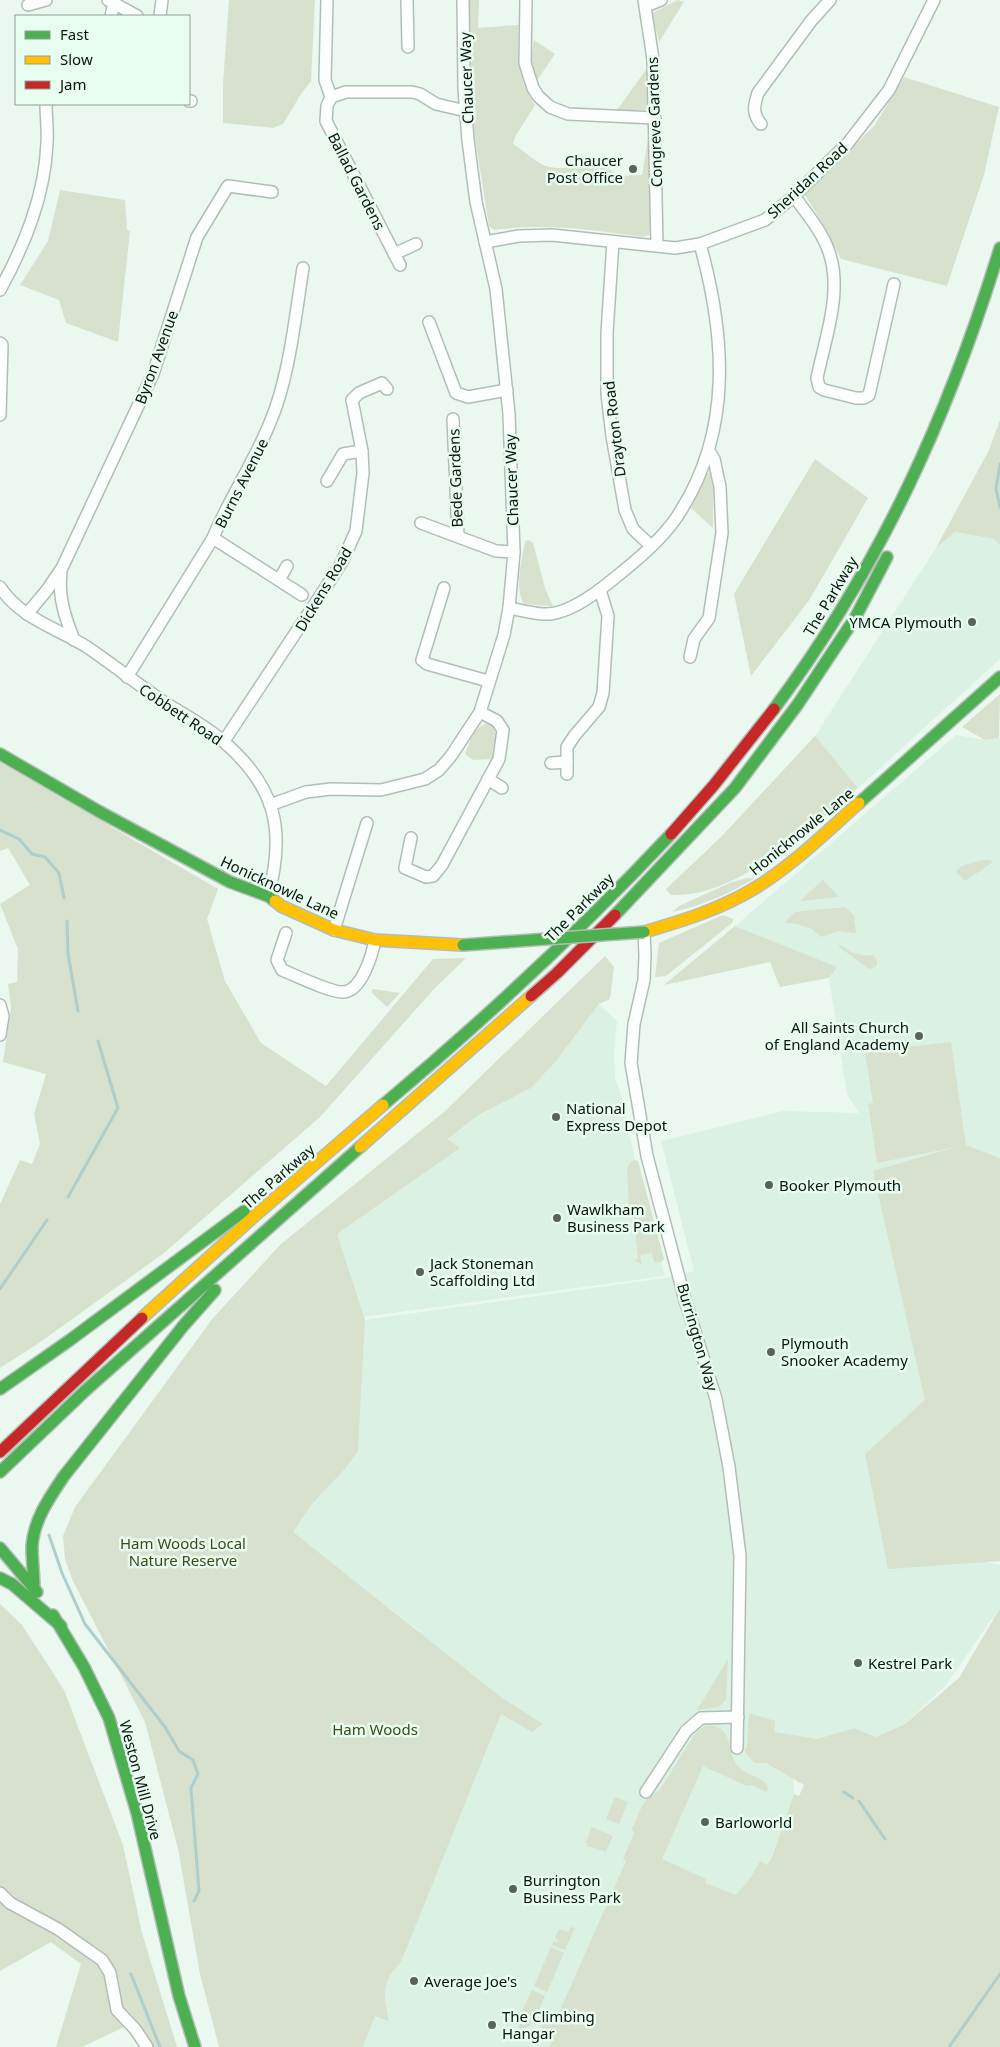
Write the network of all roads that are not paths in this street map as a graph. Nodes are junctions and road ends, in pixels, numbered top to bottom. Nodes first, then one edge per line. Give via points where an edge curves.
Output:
1 (46, 0) edge
2 (162, 0) edge
3 (327, 0) edge
4 (406, 0) edge
5 (464, 0) edge
6 (526, 0) edge
7 (661, 0) edge
8 (830, 0) edge
9 (934, 0) edge
10 (111, 1) edge
11 (645, 3) edge
12 (29, 7) edge
13 (111, 15) edge
14 (135, 15) edge
15 (160, 15) edge
16 (408, 47) dead end
17 (331, 96) junction
18 (46, 105) edge
19 (466, 111) junction
20 (655, 118) junction
21 (760, 124) dead end
22 (272, 192) dead end
23 (794, 196) junction
24 (485, 242) junction
25 (612, 242) junction
26 (416, 244) dead end
27 (700, 244) junction
28 (657, 245) junction
29 (1000, 248) edge
30 (394, 254) junction
31 (400, 265) dead end
32 (303, 268) dead end
33 (894, 284) dead end
34 (0, 290) edge
35 (429, 322) dead end
36 (0, 343) edge
37 (387, 389) dead end
38 (507, 390) junction
39 (0, 415) edge
40 (453, 419) dead end
41 (362, 451) junction
42 (709, 452) junction
43 (327, 481) dead end
44 (421, 523) dead end
45 (458, 536) junction
46 (213, 538) junction
47 (895, 543) dead end
48 (651, 546) junction
49 (514, 552) junction
50 (287, 566) dead end
51 (62, 568) junction
52 (279, 580) junction
53 (0, 587) edge
54 (444, 588) dead end
55 (600, 590) junction
56 (302, 595) dead end
57 (509, 608) junction
58 (27, 614) junction
59 (74, 640) junction
60 (690, 656) dead end
61 (127, 677) junction
62 (1000, 677) edge
63 (488, 681) junction
64 (480, 712) junction
65 (224, 742) junction
66 (0, 754) edge
67 (551, 762) dead end
68 (567, 762) junction
69 (567, 774) dead end
70 (488, 779) junction
71 (502, 788) dead end
72 (270, 805) junction
73 (367, 823) dead end
74 (411, 838) dead end
75 (268, 896) junction
76 (334, 930) junction
77 (286, 932) dead end
78 (644, 932) junction
79 (375, 940) junction
80 (0, 1005) edge
81 (0, 1035) edge
82 (338, 1143) junction
83 (279, 1217) junction
84 (0, 1389) edge
85 (0, 1452) edge
86 (0, 1472) edge
87 (0, 1548) edge
88 (0, 1578) edge
89 (34, 1589) junction
90 (61, 1626) junction
91 (738, 1717) junction
92 (737, 1748) dead end
93 (646, 1792) dead end
94 (0, 1892) edge
95 (147, 2047) edge
96 (195, 2047) edge

1 - 12 street
2 - 15 street
3 - 17 street via 325,80
4 - 16 street
5 - 19 street, Chaucer Way
6 - 20 street via 525,63 533,88 550,107 568,114
7 - 11 street
8 - 21 street via 758,93 754,105
9 - 23 street, Sheridan Road via 889,90 848,143
10 - 13 street
10 - 14 street
11 - 20 street, Congreve Gardens via 653,59
17 - 19 street via 346,92 412,92 446,107
17 - 30 street, Ballad Gardens via 326,121
18 - 34 street via 47,142 37,203 18,256
19 - 24 street, Chaucer Way via 476,202
20 - 28 street, Congreve Gardens
22 - 51 street, Byron Avenue via 228,186 197,237 153,374
23 - 27 street, Sheridan Road via 764,220
23 - 33 street via 829,251 834,277 832,305 817,378 819,387 856,398 870,395
24 - 25 street, Sheridan Road via 552,235
24 - 38 street, Chaucer Way via 496,289
25 - 28 street, Sheridan Road
25 - 48 street, Drayton Road via 607,333 607,386 612,436 625,510 633,529
26 - 30 street
27 - 28 street, Sheridan Road via 675,248
27 - 42 street via 718,323 720,382
29 - 82 main road, The Parkway via 950,397 924,455 843,608 792,685 721,777 618,890 448,1050
30 - 31 street, Ballad Gardens
32 - 46 street, Burns Avenue via 286,368 270,424
35 - 38 street via 456,393 468,397
36 - 39 street
37 - 41 street, Dickens Road via 382,383 359,393 352,400
38 - 49 street, Chaucer Way
40 - 45 street, Bede Gardens
41 - 43 street via 343,454
41 - 65 street, Dickens Road via 363,473 356,531 346,553
42 - 48 street via 680,514
42 - 60 street via 714,459 720,487 722,533 709,618 694,639
44 - 45 street, Bede Gardens
45 - 49 street, Bede Gardens via 496,552
46 - 52 street
46 - 61 street, Burns Avenue
47 - 83 main road, The Parkway via 855,618 798,704 728,795 558,973
48 - 55 street
49 - 57 street, Chaucer Way
50 - 52 street
51 - 58 street, Byron Avenue
51 - 59 street, Byron Avenue via 62,608
52 - 56 street
53 - 58 street, Cobbett Road
54 - 63 street via 422,660
55 - 57 street via 559,612 544,614
55 - 68 street via 608,616 603,693 599,707 567,747
57 - 63 street, Chaucer Way via 504,635
58 - 59 street, Cobbett Road
59 - 61 street, Cobbett Road
61 - 65 street, Cobbett Road
62 - 78 main road, Honicknowle Lane via 781,870 731,901
63 - 64 street, Chaucer Way
64 - 70 street via 497,721 503,730 499,759
64 - 72 street, Chaucer Way via 451,756 425,780 382,790 306,792
65 - 72 street, Cobbett Road via 258,777
66 - 75 main road, Honicknowle Lane via 230,882
67 - 68 street
68 - 69 street
70 - 71 street
70 - 74 street via 433,876 426,877 405,868
72 - 75 street, Cobbett Road via 277,846
73 - 76 street
75 - 76 main road, Honicknowle Lane via 281,906
76 - 79 main road, Honicknowle Lane
77 - 79 street via 276,960 282,970 345,992 366,970
78 - 79 main road, Honicknowle Lane, bridge via 463,945
78 - 91 street, Burrington Way via 644,980 634,1024 631,1062 647,1156 685,1300 716,1399 729,1467 740,1549
80 - 81 street via 3,1016
82 - 84 main road
82 - 85 main road, The Parkway via 151,1309
83 - 86 main road, The Parkway via 86,1390
83 - 89 main road via 184,1325 64,1476 40,1516 34,1535
87 - 89 main road, Weston Mill Drive
88 - 90 main road via 12,1584
89 - 90 main road, Weston Mill Drive
90 - 96 main road, Weston Mill Drive via 109,1718 137,1813
91 - 92 street, Burrington Way
91 - 93 street via 701,1718 686,1731
94 - 95 street via 10,1903 58,1929 102,1960 110,1973 118,2010

